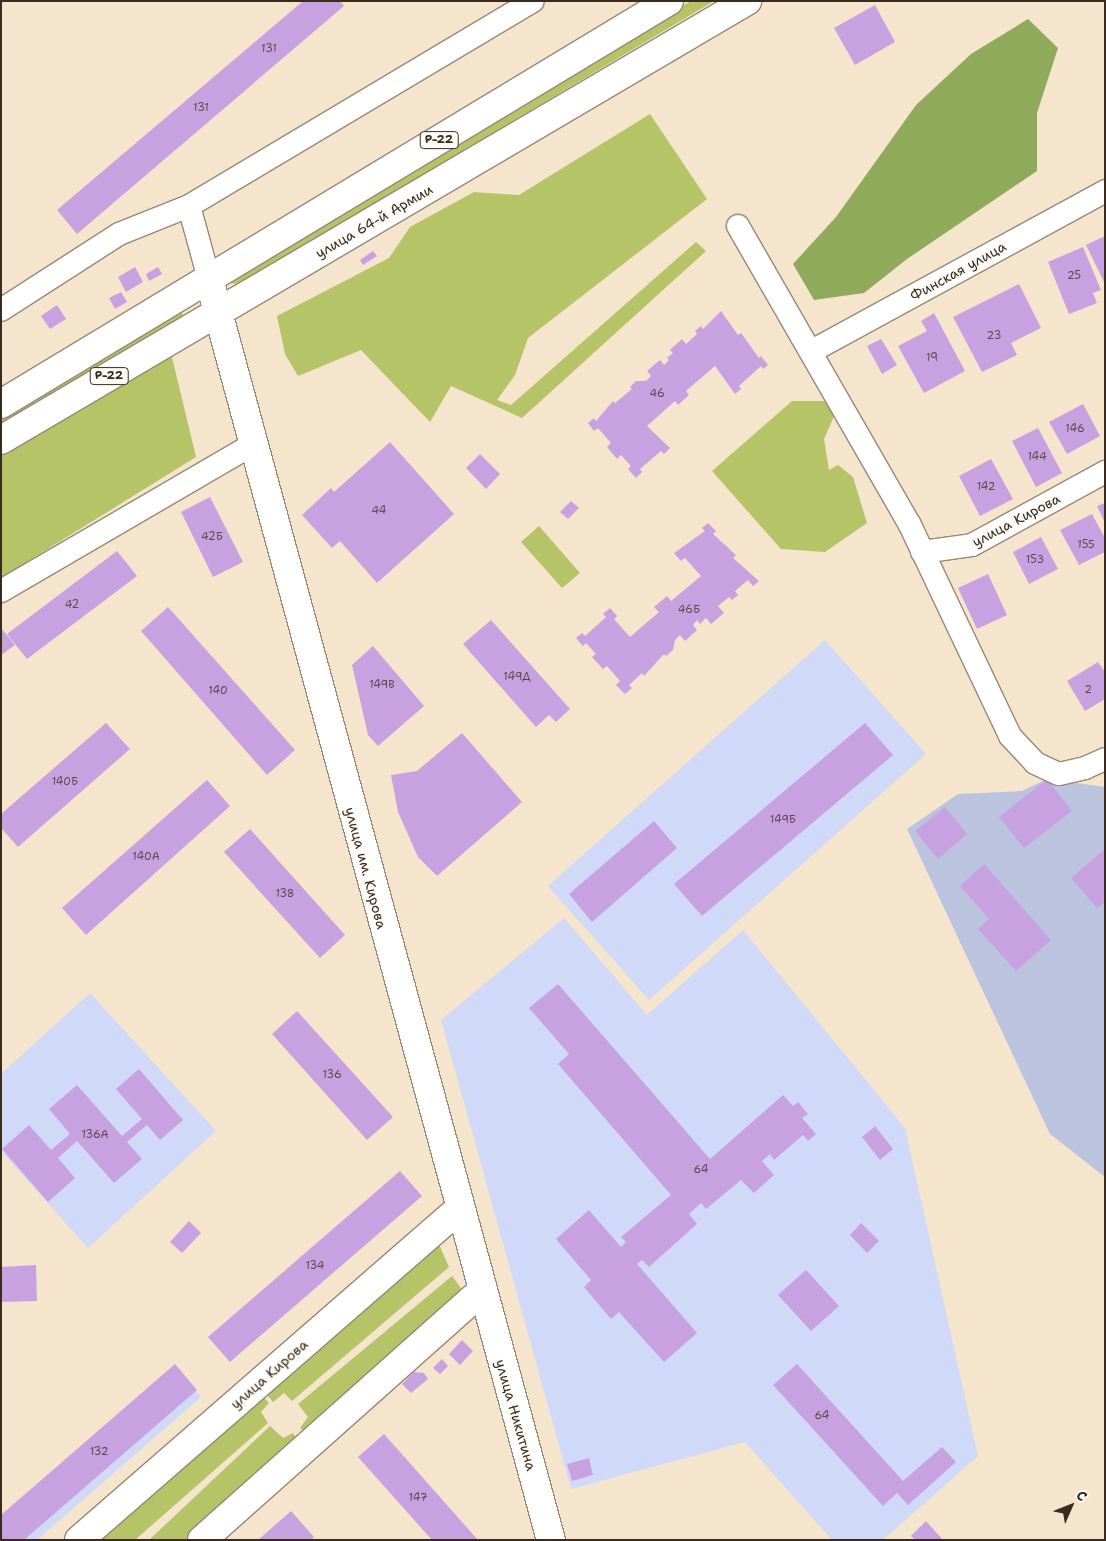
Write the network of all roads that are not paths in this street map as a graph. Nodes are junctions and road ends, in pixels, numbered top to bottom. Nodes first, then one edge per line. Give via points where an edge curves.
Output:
1 (533, 1) edge
2 (747, 1) edge
3 (666, 2) edge
4 (1105, 191) edge
5 (189, 206) junction
6 (738, 226) dead end
7 (209, 279) junction
8 (1, 310) edge
9 (216, 313) junction
10 (812, 351) junction
11 (1, 404) edge
12 (1, 440) edge
13 (252, 445) junction
14 (1105, 472) edge
15 (922, 552) junction
16 (1, 592) edge
17 (1095, 763) edge
18 (459, 1209) junction
19 (481, 1291) junction
20 (79, 1540) edge
21 (202, 1540) edge
22 (551, 1540) edge

1 - 5 street
2 - 9 main road, улица 64-й Армии / Р-22
3 - 7 main road, Р-22
4 - 10 street, Финская улица
5 - 7 street
5 - 8 street via 118,234
6 - 10 street
7 - 9 main road, улица им. Кирова
7 - 11 main road, Р-22
9 - 12 main road, улица 64-й Армии / Р-22
9 - 13 main road, улица им. Кирова
10 - 15 street
13 - 16 street
13 - 18 main road, улица им. Кирова
14 - 15 street, улица Кирова via 972,545
15 - 17 street via 1010,736 1035,763 1059,774
18 - 19 main road, улица им. Кирова
18 - 20 main road, улица Кирова
19 - 21 main road
19 - 22 main road, улица Никитина

